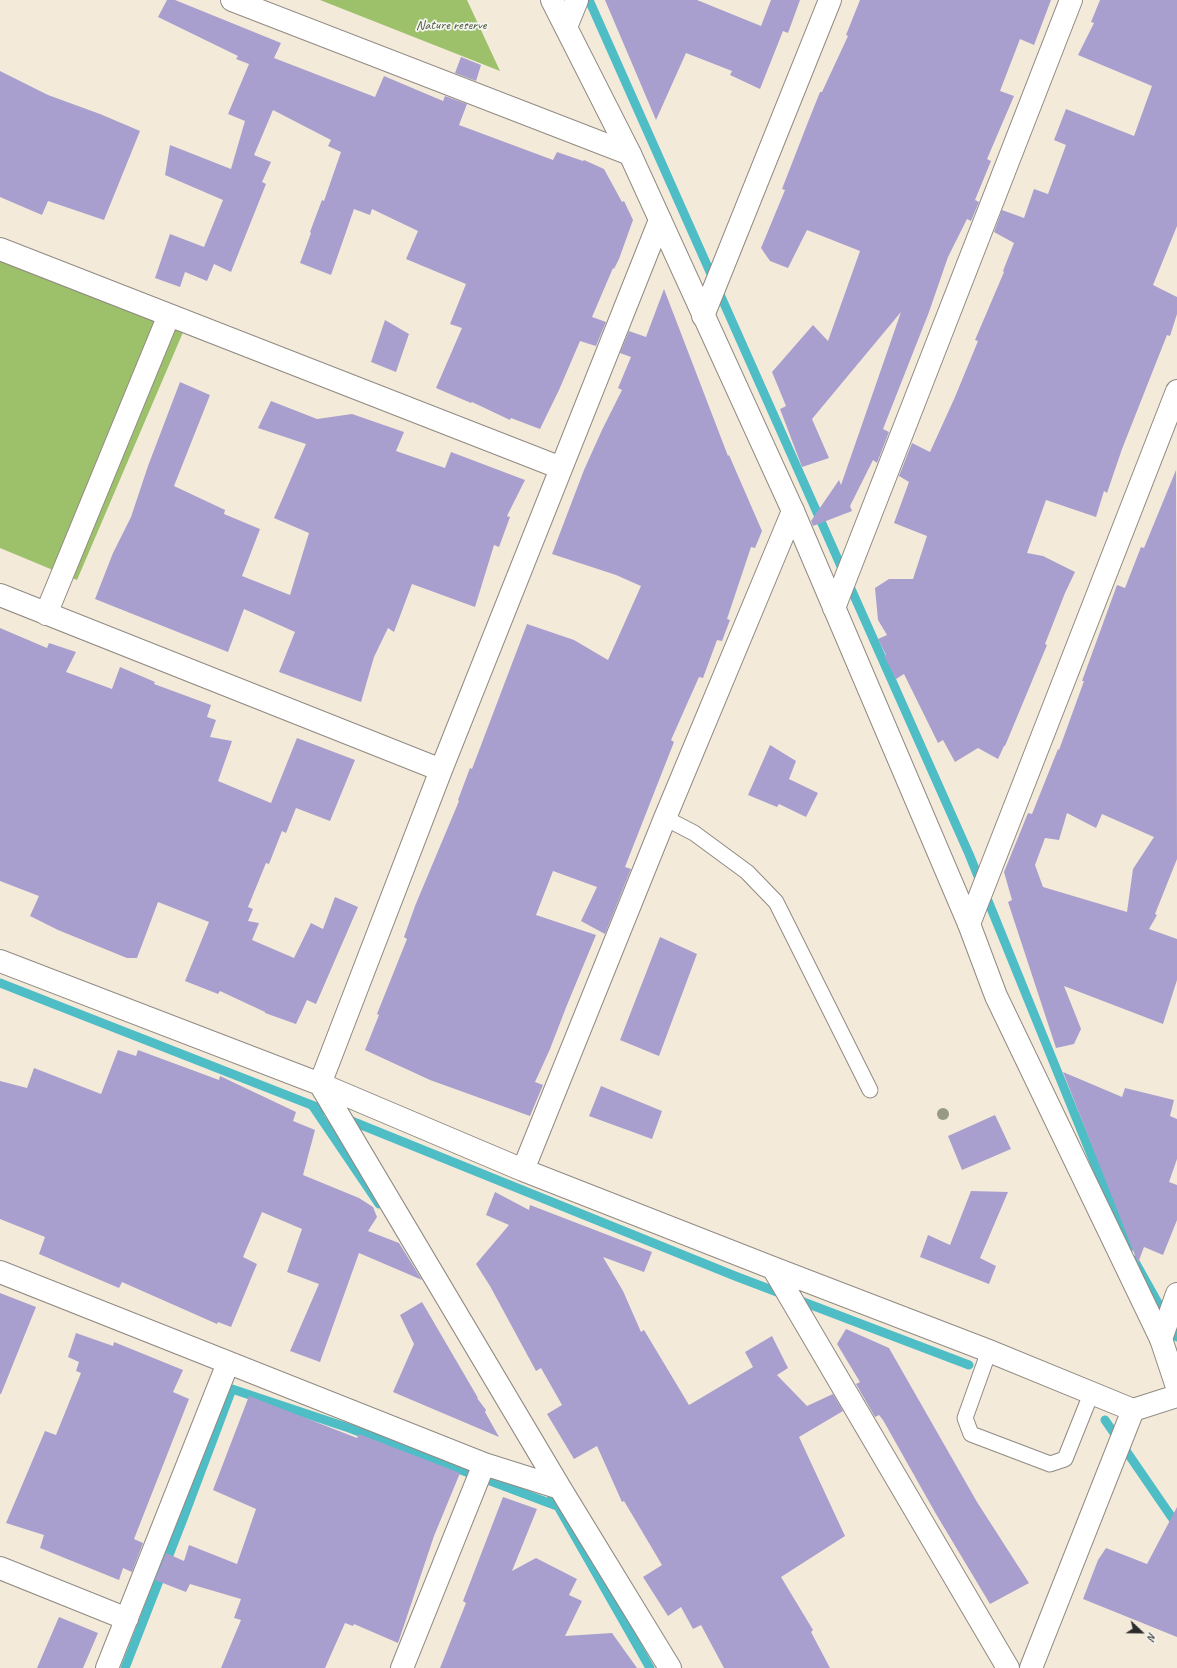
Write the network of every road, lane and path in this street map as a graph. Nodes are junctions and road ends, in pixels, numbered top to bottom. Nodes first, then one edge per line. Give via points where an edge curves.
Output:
1 (232, 0) edge
2 (552, 0) edge
3 (577, 0) edge
4 (830, 0) edge
5 (1071, 0) edge
6 (566, 27) junction
7 (630, 154) junction
8 (660, 220) junction
9 (0, 249) edge
10 (169, 315) junction
11 (703, 316) junction
12 (1177, 391) edge
13 (561, 468) junction
14 (792, 511) junction
15 (0, 595) edge
16 (834, 608) junction
17 (46, 614) junction
18 (441, 770) junction
19 (665, 818) junction
20 (969, 924) junction
21 (0, 961) edge
22 (320, 1084) junction
23 (870, 1090) dead end
24 (523, 1170) junction
25 (773, 1268) junction
26 (0, 1272) edge
27 (1177, 1294) edge
28 (1161, 1339) junction
29 (989, 1351) junction
30 (228, 1363) junction
31 (1177, 1387) edge
32 (1092, 1394) junction
33 (1177, 1396) edge
34 (1133, 1410) junction
35 (484, 1464) junction
36 (560, 1488) junction
37 (0, 1568) edge
38 (127, 1618) junction
39 (107, 1668) edge
40 (402, 1668) edge
41 (670, 1668) edge
42 (1008, 1668) edge
43 (1031, 1668) edge

1 - 7 street
2 - 6 street
3 - 6 street
4 - 11 street
5 - 16 street
6 - 7 street
7 - 8 street
8 - 11 street
8 - 13 street
9 - 10 street
10 - 13 street
10 - 17 street
11 - 14 street
12 - 20 street
13 - 18 street
14 - 16 street
14 - 19 street
15 - 17 street
16 - 20 street
17 - 18 street
18 - 22 street
19 - 23 lane via 694,833 747,872 776,902
19 - 24 street
20 - 28 street via 996,996
21 - 22 street
22 - 24 street
22 - 36 street
24 - 25 street
25 - 29 street
25 - 42 street
26 - 30 street
27 - 28 street
28 - 31 street
29 - 32 street
29 - 32 lane via 965,1418 971,1434 1050,1464 1065,1459
30 - 35 street
30 - 38 street
32 - 34 street
33 - 34 street
34 - 43 street
35 - 36 street
35 - 40 street
36 - 41 street
37 - 38 street
38 - 39 street

